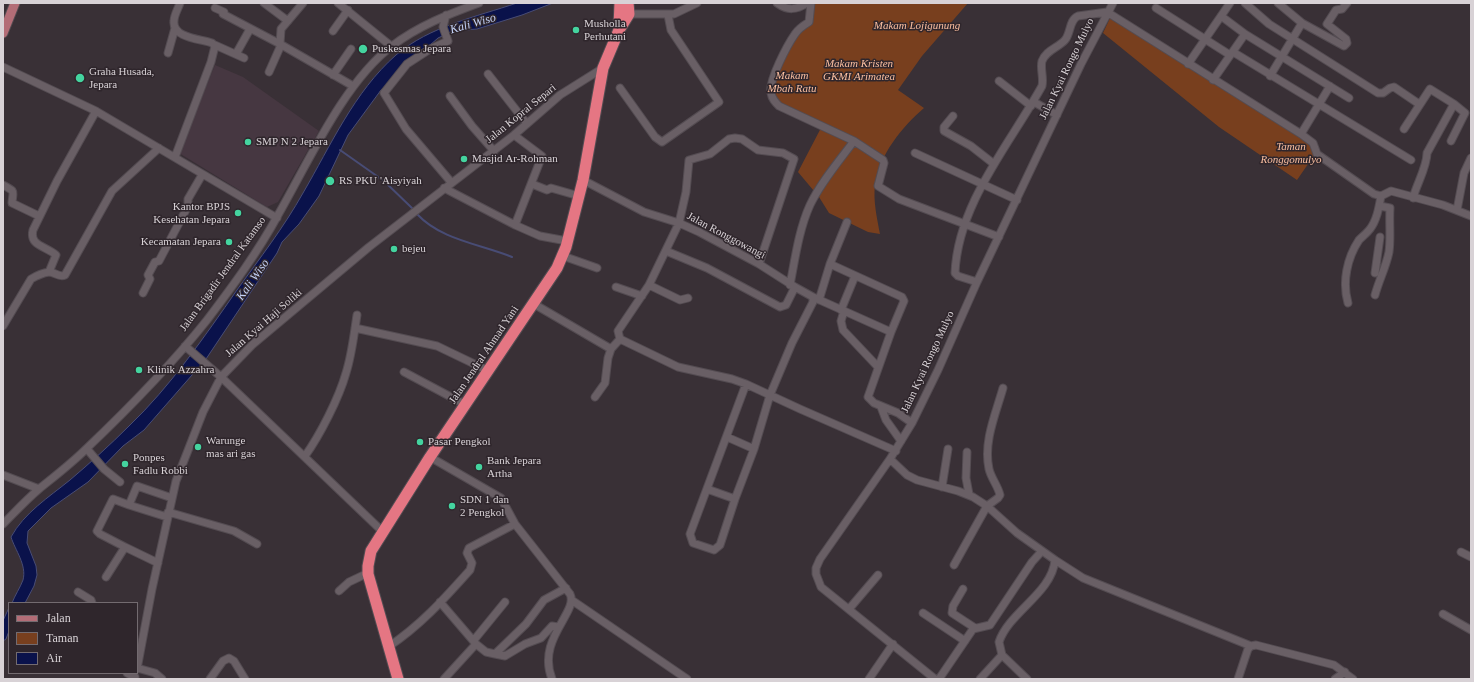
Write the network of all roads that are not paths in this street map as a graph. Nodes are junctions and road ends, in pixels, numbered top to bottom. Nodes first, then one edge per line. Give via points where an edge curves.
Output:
1 (14, 3) edge
2 (180, 3) edge
3 (264, 3) edge
4 (303, 3) edge
5 (338, 3) edge
6 (479, 3) edge
7 (697, 3) edge
8 (777, 3) edge
9 (807, 3) edge
10 (811, 3) edge
11 (1113, 3) edge
12 (1230, 3) edge
13 (1245, 3) edge
14 (1278, 3) edge
15 (1347, 3) edge
16 (215, 8) dead end
17 (624, 8) edge
18 (1156, 8) dead end
19 (348, 10) junction
20 (1108, 12) junction
21 (446, 15) junction
22 (668, 15) junction
23 (1221, 16) junction
24 (288, 21) junction
25 (1302, 22) junction
26 (175, 28) junction
27 (250, 28) junction
28 (281, 30) junction
29 (333, 31) dead end
30 (3, 32) edge
31 (1245, 34) junction
32 (268, 38) junction
33 (1292, 39) junction
34 (1206, 40) junction
35 (281, 44) junction
36 (214, 45) junction
37 (391, 46) junction
38 (351, 49) dead end
39 (168, 53) dead end
40 (1231, 53) junction
41 (236, 54) junction
42 (1282, 57) junction
43 (244, 58) dead end
44 (1188, 64) junction
45 (3, 67) edge
46 (603, 68) junction
47 (269, 72) dead end
48 (488, 74) dead end
49 (333, 75) junction
50 (1270, 76) junction
51 (1213, 80) junction
52 (999, 81) dead end
53 (353, 86) junction
54 (1330, 86) junction
55 (620, 88) dead end
56 (450, 96) dead end
57 (1349, 98) dead end
58 (1032, 104) junction
59 (1419, 104) junction
60 (1454, 104) junction
61 (1320, 105) junction
62 (96, 111) junction
63 (1057, 115) junction
64 (953, 116) dead end
65 (527, 124) junction
66 (1404, 129) dead end
67 (1300, 134) junction
68 (514, 135) junction
69 (854, 141) junction
70 (1451, 141) dead end
71 (159, 148) junction
72 (494, 151) junction
73 (914, 153) dead end
74 (175, 157) junction
75 (1471, 158) edge
76 (1411, 160) dead end
77 (994, 164) junction
78 (202, 174) junction
79 (582, 180) junction
80 (451, 182) junction
81 (983, 183) junction
82 (532, 184) junction
83 (3, 185) edge
84 (444, 188) junction
85 (579, 196) junction
86 (1381, 196) junction
87 (1413, 198) junction
88 (1017, 200) junction
89 (1380, 206) junction
90 (418, 210) joint
91 (1458, 210) junction
92 (39, 216) junction
93 (1471, 216) edge
94 (277, 218) junction
95 (848, 222) dead end
96 (679, 223) junction
97 (965, 223) junction
98 (515, 225) junction
99 (999, 237) junction
100 (1380, 237) dead end
101 (567, 242) junction
102 (666, 251) junction
103 (563, 256) junction
104 (759, 264) junction
105 (830, 264) junction
106 (597, 268) dead end
107 (49, 272) junction
108 (1376, 273) dead end
109 (855, 276) junction
110 (977, 282) junction
111 (649, 285) junction
112 (616, 286) dead end
113 (793, 286) junction
114 (143, 293) dead end
115 (1375, 295) dead end
116 (642, 296) junction
117 (688, 298) dead end
118 (816, 299) junction
119 (1348, 303) dead end
120 (534, 304) junction
121 (842, 310) junction
122 (357, 315) dead end
123 (3, 326) edge
124 (354, 328) junction
125 (891, 332) junction
126 (620, 339) junction
127 (185, 346) junction
128 (611, 349) junction
129 (878, 367) junction
130 (490, 371) junction
131 (404, 372) dead end
132 (221, 377) junction
133 (746, 384) junction
134 (1003, 388) dead end
135 (770, 395) junction
136 (595, 397) dead end
137 (466, 405) junction
138 (881, 407) junction
139 (912, 423) junction
140 (726, 437) junction
141 (901, 442) junction
142 (87, 449) junction
143 (754, 449) junction
144 (948, 449) dead end
145 (896, 451) junction
146 (967, 452) dead end
147 (304, 456) junction
148 (430, 457) junction
149 (890, 459) junction
150 (3, 475) edge
151 (120, 482) dead end
152 (942, 487) junction
153 (39, 488) junction
154 (707, 489) junction
155 (969, 494) junction
156 (172, 498) junction
157 (734, 499) junction
158 (130, 505) junction
159 (987, 506) junction
160 (168, 514) junction
161 (3, 524) edge
162 (515, 524) junction
163 (382, 531) junction
164 (257, 544) dead end
165 (125, 547) junction
166 (1042, 551) junction
167 (1461, 552) dead end
168 (1471, 557) edge
169 (1055, 560) junction
170 (158, 563) junction
171 (954, 565) dead end
172 (368, 573) junction
173 (878, 575) dead end
174 (106, 577) dead end
175 (566, 588) junction
176 (963, 588) dead end
177 (339, 591) dead end
178 (78, 592) dead end
179 (572, 601) junction
180 (92, 602) edge
181 (440, 602) junction
182 (505, 602) dead end
183 (849, 609) junction
184 (922, 613) dead end
185 (1442, 614) dead end
186 (558, 627) junction
187 (975, 628) junction
188 (1471, 630) edge
189 (141, 633) edge
190 (965, 641) junction
191 (475, 642) junction
192 (893, 644) junction
193 (1251, 646) junction
194 (388, 647) junction
195 (495, 654) junction
196 (1002, 654) junction
197 (138, 659) edge
198 (138, 668) edge
199 (1345, 672) junction
200 (982, 678) edge
201 (162, 679) edge
202 (210, 679) edge
203 (246, 679) edge
204 (398, 679) edge
205 (444, 679) edge
206 (552, 679) edge
207 (688, 679) edge
208 (869, 679) edge
209 (935, 679) edge
210 (940, 679) edge
211 (1027, 679) edge
212 (1238, 679) edge
213 (1335, 679) edge
214 (1353, 679) edge

1 - 30 main road
2 - 26 street via 174,21
3 - 24 street
4 - 24 street
5 - 19 street
6 - 21 street, Jalan Brigadir Jendral Katamso
7 - 22 street via 681,12
8 - 9 street via 790,10
10 - 69 street via 810,22 798,30 787,47 772,81 773,101 778,106
11 - 20 street, Jalan Kyai Rongo Mulyo
12 - 23 street
13 - 33 street via 1269,24
14 - 25 street
15 - 25 street via 1343,8 1336,10 1327,24 1346,39 1347,43 1344,46
16 - 27 street
17 - 22 street
17 - 46 highway, Jalan Jendral Ahmad Yani via 619,30
18 - 34 street
19 - 29 street
19 - 37 street
20 - 44 street
20 - 58 street via 1074,18 1064,40 1045,55 1042,61 1044,80
20 - 63 street, Jalan Kyai Rongo Mulyo
21 - 37 street, Jalan Brigadir Jendral Katamso via 411,32
21 - 80 street via 443,27 448,39 446,42 407,64 384,93 406,129
22 - 55 street via 670,30 719,102 662,142 655,137
23 - 31 street
23 - 34 street
24 - 28 street
25 - 33 street
26 - 36 street via 182,34 212,42
26 - 39 street
27 - 32 street
27 - 41 street
28 - 32 street
28 - 35 street
31 - 40 street
31 - 42 street
32 - 35 street
33 - 42 street
33 - 59 street via 1378,93 1394,87
34 - 40 street
34 - 44 street
35 - 47 street
35 - 49 street
36 - 41 street
36 - 74 street via 211,62
37 - 53 street, Jalan Brigadir Jendral Katamso
38 - 49 street
40 - 50 street
40 - 51 street
41 - 43 street
42 - 50 street
42 - 54 street
44 - 51 street
45 - 62 street
46 - 65 street, Jalan Kopral Separi via 560,95
46 - 79 highway, Jalan Jendral Ahmad Yani
48 - 65 street
49 - 53 street
50 - 61 street
51 - 67 street
52 - 58 street
53 - 94 street, Jalan Brigadir Jendral Katamso
54 - 57 street
54 - 61 street
56 - 72 street
58 - 63 street
58 - 77 street
59 - 60 street via 1430,89
59 - 66 street
60 - 70 street via 1465,114
60 - 87 street via 1427,153
61 - 67 street
61 - 76 street
62 - 71 street
62 - 92 street
63 - 88 street, Jalan Kyai Rongo Mulyo
64 - 77 street via 944,127 944,132 971,146
65 - 68 street, Jalan Kopral Separi
67 - 86 street via 1313,143 1317,154 1329,164 1360,186
68 - 72 street, Jalan Kopral Separi
68 - 82 street via 542,156
69 - 97 street via 884,161 878,183 881,189 899,199
69 - 113 street via 818,190 810,206 799,241
71 - 74 street
71 - 107 street via 112,191 65,275
72 - 80 street, Jalan Kopral Separi
73 - 81 street
74 - 78 street
75 - 91 street via 1460,186
77 - 81 street
78 - 94 street
78 - 114 street via 164,252 148,274 150,279
79 - 85 highway, Jalan Jendral Ahmad Yani
79 - 96 street, Jalan Ronggowangi via 644,212
80 - 84 street, Jalan Kopral Separi
81 - 88 street
81 - 97 street
82 - 85 street via 547,190 552,188
82 - 98 street
83 - 92 street via 14,190 12,203
84 - 90 street, Jalan Kopral Separi
84 - 98 street
85 - 101 highway, Jalan Jendral Ahmad Yani
86 - 87 street via 1391,191
86 - 89 street
87 - 91 street
88 - 99 street, Jalan Kyai Rongo Mulyo
89 - 115 street via 1390,208 1391,238
89 - 119 street via 1370,228 1353,252 1345,283
90 - 132 street, Jalan Kyai Haji Soliki via 369,247 252,345
91 - 93 street
92 - 107 street via 32,238 34,242 56,255
94 - 127 street, Jalan Brigadir Jendral Katamso via 246,265
95 - 105 street
96 - 102 street
96 - 104 street, Jalan Ronggowangi
96 - 104 street via 690,158 710,154 729,139 735,138 742,139 758,150 788,155 794,162
97 - 99 street
97 - 110 street via 955,272 958,276
98 - 101 street via 540,236
99 - 110 street, Jalan Kyai Rongo Mulyo
100 - 108 street
101 - 103 highway, Jalan Jendral Ahmad Yani
102 - 111 street
102 - 113 street via 707,268 780,307 786,305
103 - 106 street
103 - 120 highway, Jalan Jendral Ahmad Yani
104 - 113 street, Jalan Ronggowangi
105 - 109 street
105 - 118 street
107 - 123 street via 31,279
109 - 121 street
109 - 125 street via 903,299
110 - 139 street, Jalan Kyai Rongo Mulyo
111 - 116 street
111 - 117 street via 680,300
112 - 116 street
113 - 118 street, Jalan Ronggowangi
116 - 126 street via 618,331
118 - 121 street, Jalan Ronggowangi
118 - 135 street via 792,343
120 - 128 street
120 - 130 highway, Jalan Jendral Ahmad Yani
121 - 125 street, Jalan Ronggowangi
121 - 129 street via 843,330
122 - 124 street
124 - 130 street via 437,346
124 - 147 street via 341,387 312,446
125 - 129 street
126 - 128 street
126 - 133 street via 678,367
127 - 132 street
127 - 142 street, Jalan Brigadir Jendral Katamso
128 - 136 street via 604,383
129 - 138 street via 868,397
130 - 137 highway, Jalan Jendral Ahmad Yani
131 - 137 street
132 - 147 street
132 - 156 street, Jalan Kyai Haji Soliki via 193,435
133 - 135 street
133 - 140 street
134 - 159 street via 988,445 989,467 1000,495
135 - 143 street
135 - 145 street
137 - 148 highway, Jalan Jendral Ahmad Yani
138 - 139 street via 898,413
138 - 141 street via 886,420
139 - 141 street, Jalan Kyai Rongo Mulyo
140 - 143 street
140 - 154 street
141 - 145 street, Jalan Kyai Rongo Mulyo
142 - 151 street via 104,469
142 - 153 street, Jalan Brigadir Jendral Katamso
143 - 157 street
144 - 152 street
145 - 149 street, Jalan Kyai Rongo Mulyo
146 - 155 street via 966,478
147 - 163 street
148 - 162 street via 501,498
148 - 163 highway, Jalan Jendral Ahmad Yani
149 - 152 street via 912,477
149 - 183 street, Jalan Kyai Rongo Mulyo via 826,548 816,568 817,580
150 - 153 street
152 - 155 street
153 - 161 street, Jalan Brigadir Jendral Katamso
154 - 157 street
154 - 157 street via 690,537 693,543 702,547 714,550 719,548
155 - 159 street
156 - 158 street via 137,486
156 - 160 street, Jalan Kyai Haji Soliki
158 - 160 street
158 - 165 street via 113,499 97,531
159 - 166 street
159 - 171 street
160 - 164 street via 234,531
160 - 170 street, Jalan Kyai Haji Soliki
162 - 175 street
162 - 181 street via 468,550 472,567
163 - 172 highway, Jalan Jendral Ahmad Yani via 371,551
165 - 170 street
165 - 174 street
166 - 169 street
166 - 187 street via 990,625
167 - 168 street
169 - 193 street via 1083,578
169 - 196 street via 1047,579 1001,637 999,642
170 - 189 street, Jalan Kyai Haji Soliki
172 - 177 street via 349,582
172 - 194 highway, Jalan Jendral Ahmad Yani
173 - 183 street
175 - 179 street
175 - 195 street via 544,600 526,624
176 - 187 street via 952,613
178 - 180 street
179 - 186 street
179 - 207 street
181 - 191 street
181 - 194 street via 410,632
182 - 191 street
183 - 192 street, Jalan Kyai Rongo Mulyo
184 - 190 street
185 - 188 street
186 - 195 street via 552,626 541,638 505,656
186 - 206 street via 548,655
187 - 190 street
189 - 197 street, Jalan Kyai Haji Soliki
190 - 210 street
191 - 195 street via 486,652
191 - 205 street
192 - 208 street
192 - 209 street, Jalan Kyai Rongo Mulyo
193 - 199 street via 1261,646 1334,665
193 - 212 street
194 - 204 highway, Jalan Jendral Ahmad Yani
196 - 200 street
196 - 211 street
198 - 201 street via 156,673
199 - 213 street
199 - 214 street
202 - 203 street via 223,661 229,658

